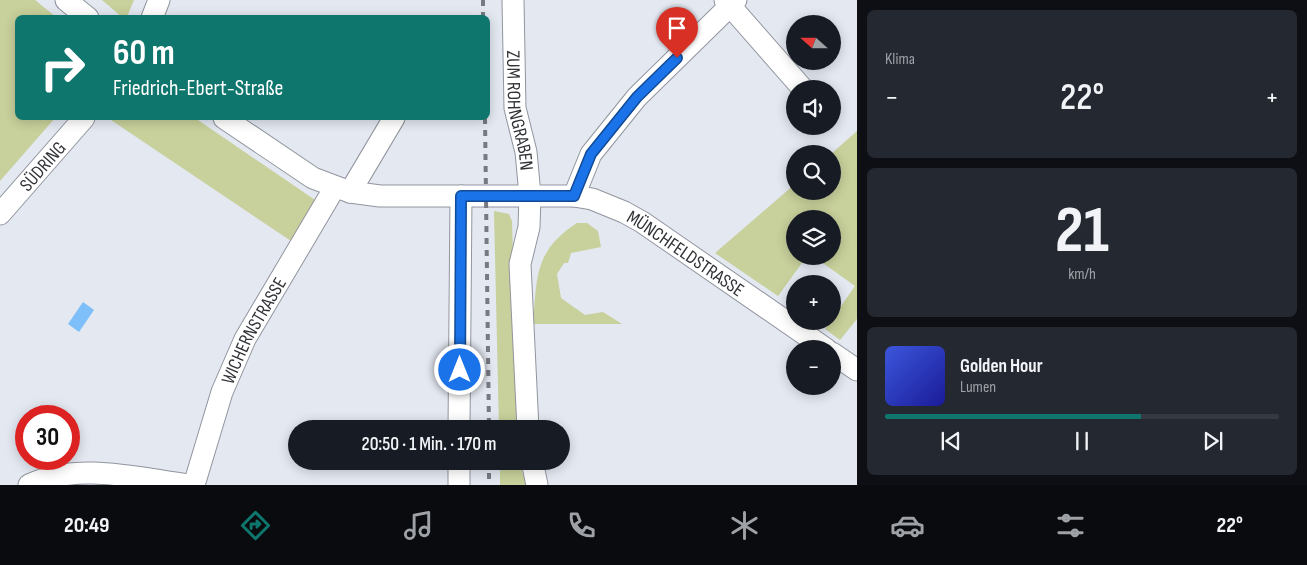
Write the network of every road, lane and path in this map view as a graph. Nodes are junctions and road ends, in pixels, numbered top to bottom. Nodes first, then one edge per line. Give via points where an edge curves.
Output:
1 (66, 0) edge
2 (159, 0) edge
3 (513, 0) edge
4 (731, 2) edge
5 (84, 15) edge
6 (153, 15) edge
7 (796, 80) edge
8 (82, 120) edge
9 (227, 120) edge
10 (393, 120) edge
11 (342, 189) junction
12 (461, 196) junction
13 (530, 196) junction
14 (574, 196) junction
15 (0, 214) edge
16 (813, 340) edge
17 (841, 360) edge
18 (857, 370) edge
19 (459, 420) edge
20 (528, 420) edge
21 (459, 470) edge
22 (534, 470) edge
23 (29, 485) edge
24 (188, 485) edge
25 (194, 485) edge
26 (459, 485) edge
27 (537, 485) edge

1 - 5 street
2 - 6 street
3 - 13 street, ZUM ROHNGRABEN via 515,108 526,152
4 - 7 street
4 - 14 street via 637,97 591,154
8 - 15 street, SÜDRING
9 - 11 street, MÜNCHFELDSTRASSE via 299,170
10 - 11 street, WICHERNSTRASSE
11 - 12 street, MÜNCHFELDSTRASSE via 380,196
11 - 25 street, WICHERNSTRASSE via 245,339 222,392
12 - 13 street, MÜNCHFELDSTRASSE
12 - 19 street
13 - 14 street, MÜNCHFELDSTRASSE
13 - 20 street, ZUM ROHNGRABEN via 528,228 520,264
14 - 16 street, MÜNCHFELDSTRASSE via 592,199 624,212
17 - 18 street
21 - 26 street
22 - 27 street
23 - 24 street via 43,478 70,473 100,473

